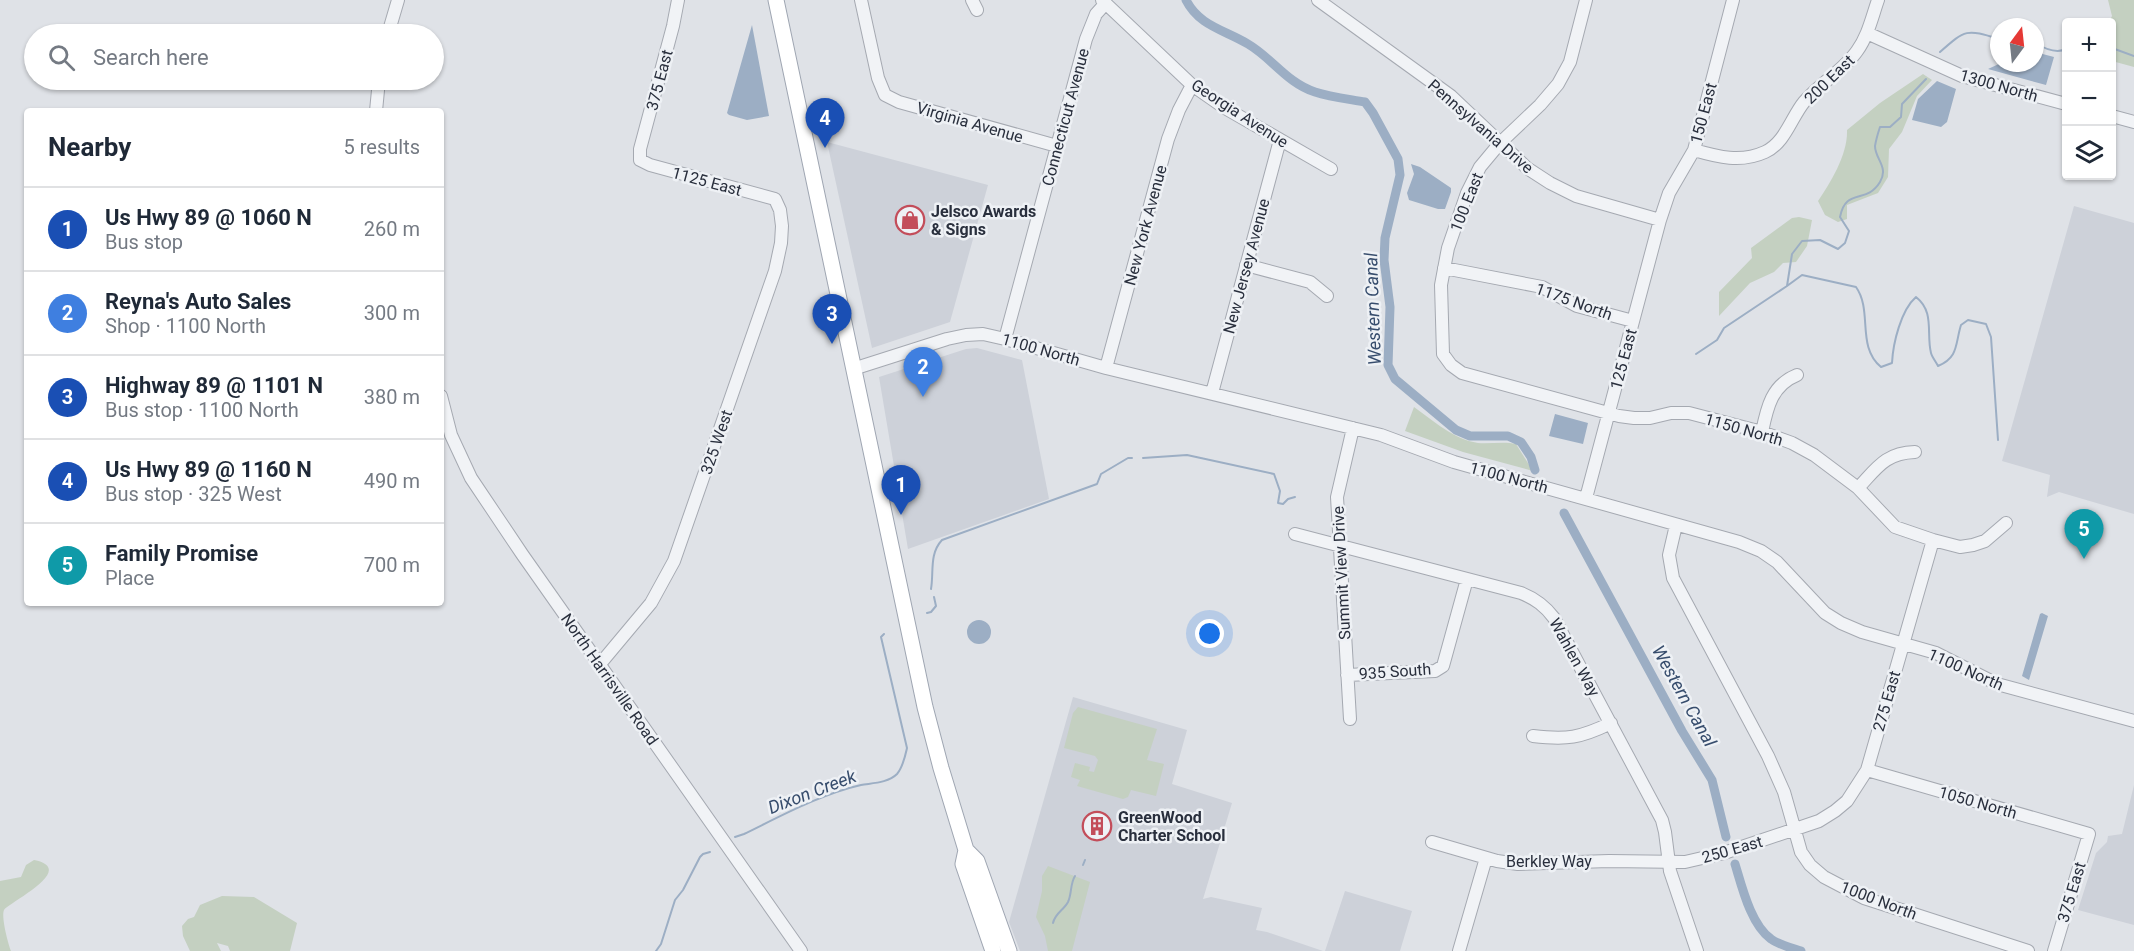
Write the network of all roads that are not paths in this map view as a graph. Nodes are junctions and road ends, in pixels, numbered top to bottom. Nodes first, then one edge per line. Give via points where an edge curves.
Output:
1 (398, 0) edge
2 (678, 0) edge
3 (776, 0) edge
4 (861, 0) edge
5 (1318, 0) edge
6 (1586, 0) edge
7 (1733, 0) edge
8 (1878, 0) edge
9 (1104, 2) edge
10 (391, 24) edge
11 (1867, 33) junction
12 (1192, 85) junction
13 (378, 90) edge
14 (2062, 103) edge
15 (376, 108) edge
16 (2116, 117) edge
17 (2134, 122) edge
18 (1280, 140) junction
19 (1500, 143) junction
20 (1057, 146) junction
21 (1694, 150) junction
22 (640, 160) joint
23 (1330, 169) dead end
24 (775, 199) joint
25 (1660, 220) junction
26 (1246, 264) junction
27 (1444, 268) junction
28 (1327, 296) dead end
29 (1633, 321) junction
30 (1005, 339) junction
31 (1451, 365) joint
32 (1106, 368) junction
33 (853, 369) junction
34 (1797, 375) dead end
35 (1212, 393) junction
36 (444, 407) edge
37 (1608, 413) junction
38 (1353, 428) junction
39 (1762, 432) junction
40 (1915, 452) dead end
41 (1858, 488) junction
42 (1586, 498) junction
43 (2006, 523) dead end
44 (1676, 525) junction
45 (1294, 534) dead end
46 (1933, 540) junction
47 (1339, 546) junction
48 (1467, 579) junction
49 (1902, 644) junction
50 (600, 664) junction
51 (1347, 675) junction
52 (1350, 719) dead end
53 (2134, 721) edge
54 (1611, 723) junction
55 (1533, 736) dead end
56 (1867, 770) junction
57 (1795, 829) junction
58 (2089, 834) joint
59 (1432, 842) dead end
60 (966, 850) junction
61 (1485, 858) junction
62 (1668, 862) junction
63 (801, 951) edge
64 (993, 951) edge
65 (1008, 951) edge
66 (1459, 951) edge
67 (1697, 951) edge
68 (2028, 951) edge
69 (2054, 951) edge

1 - 10 street
2 - 22 street, 375 East
3 - 33 main road
4 - 20 street, Virginia Avenue via 885,95
5 - 19 street, Pennsylvania Drive via 1451,96
6 - 19 street, 100 East via 1570,62 1558,84
7 - 21 street, 150 East
8 - 11 street, 200 East
9 - 12 street, Georgia Avenue
9 - 20 street, Connecticut Avenue via 1090,27
11 - 14 street, 1300 North via 1962,76
11 - 21 street, 200 East via 1858,51 1814,91 1781,139 1768,151 1749,158 1728,159
12 - 18 street, Georgia Avenue
12 - 32 street, New York Avenue via 1168,139
13 - 15 street
16 - 17 street
18 - 23 street, Georgia Avenue
18 - 26 street, New Jersey Avenue
19 - 25 street, Pennsylvania Drive via 1527,168 1576,196
19 - 27 street, 100 East via 1480,167 1467,193
20 - 30 street, Connecticut Avenue
21 - 25 street, 150 East via 1669,193
22 - 24 street, 1125 East
24 - 50 street, 325 West via 782,226 777,264 674,561 651,603
25 - 29 street, 125 East
26 - 28 street via 1310,282
26 - 35 street, New Jersey Avenue
27 - 29 street, 1175 North via 1542,287 1577,306
27 - 31 street, 100 East via 1443,354
29 - 37 street, 125 East
30 - 32 street, 1100 North
30 - 33 street, 1100 North via 966,335
31 - 37 street, 1150 North via 1462,373
32 - 35 street, 1100 North
33 - 60 main road via 925,706
34 - 39 street via 1785,380 1772,394
35 - 38 street, 1100 North
36 - 50 street, North Harrisville Road via 471,477
37 - 39 street, 1150 North via 1650,418 1689,413
37 - 42 street, 125 East
38 - 42 street, 1100 North via 1454,462
38 - 47 street, Summit View Drive via 1338,486
39 - 41 street, 1150 North via 1814,455
40 - 41 street via 1899,453 1884,461
41 - 46 street, 1150 North via 1895,527
42 - 44 street, 1100 North
43 - 46 street, 1150 North via 1985,541 1973,545 1960,547
44 - 49 street, 1100 North via 1761,551 1794,578 1825,613 1862,632
44 - 57 street, 1000 North via 1669,555 1673,578 1768,756
45 - 47 street, Wahlen Way
46 - 49 street, 275 East
47 - 48 street, Wahlen Way
47 - 51 street, Summit View Drive
48 - 51 street, 935 South via 1443,666 1435,671
48 - 54 street, Wahlen Way via 1521,593 1546,608
49 - 53 street, 1100 North via 1936,653 1997,684
49 - 56 street, 275 East
50 - 63 street, North Harrisville Road
51 - 52 street, Summit View Drive
54 - 55 street via 1574,738
54 - 62 street, Wahlen Way via 1662,819
56 - 57 street, 275 East via 1857,788 1835,811
56 - 58 street, 1050 North
57 - 62 street, 250 East via 1724,853
57 - 68 street, 1000 North via 1801,852 1810,865 1842,888
58 - 69 street, 375 East
59 - 61 street, Berkley Way
60 - 64 main road via 963,864
60 - 65 main road via 976,861
61 - 62 street, Berkley Way via 1518,864
61 - 66 street
62 - 67 street, Wahlen Way

